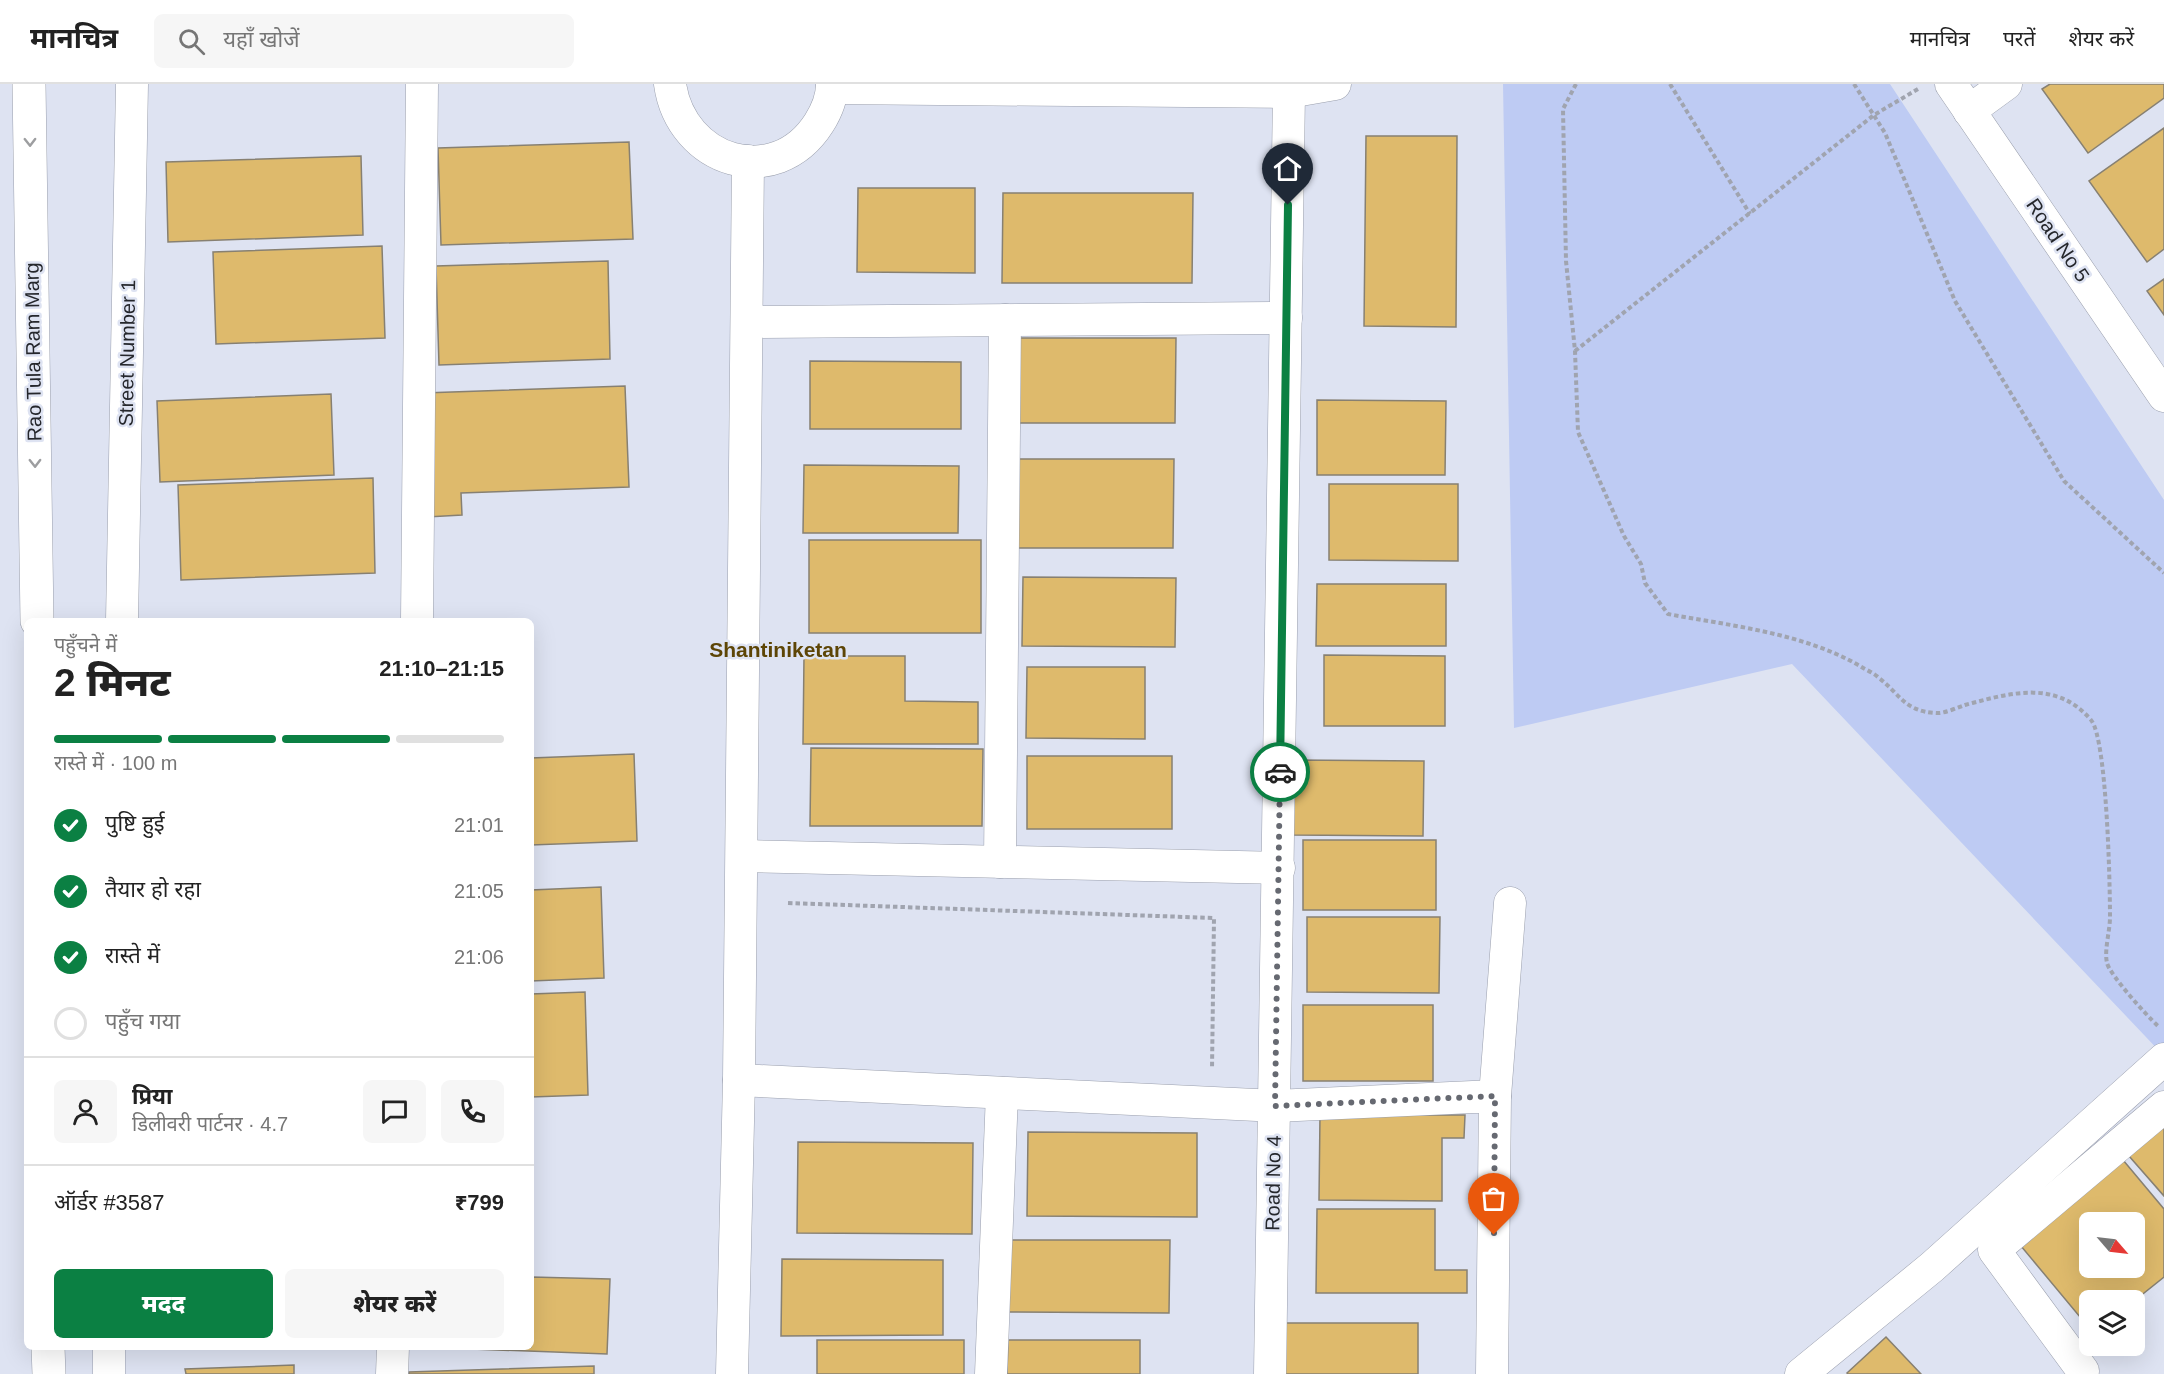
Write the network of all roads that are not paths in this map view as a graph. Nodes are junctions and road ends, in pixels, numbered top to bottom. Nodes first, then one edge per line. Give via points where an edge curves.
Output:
1 (29, 84) edge
2 (132, 84) edge
3 (422, 84) edge
4 (670, 84) edge
5 (1335, 84) edge
6 (1951, 84) edge
7 (2006, 84) edge
8 (832, 86) edge
9 (1289, 92) junction
10 (1969, 111) junction
11 (748, 161) junction
12 (1286, 318) junction
13 (1005, 320) junction
14 (747, 322) junction
15 (2164, 396) edge
16 (37, 618) edge
17 (122, 618) edge
18 (417, 618) edge
19 (742, 856) junction
20 (1000, 862) junction
21 (1279, 868) junction
22 (1510, 903) dead end
23 (2164, 1059) edge
24 (739, 1080) junction
25 (1002, 1093) junction
26 (1495, 1096) junction
27 (1275, 1106) junction
28 (2164, 1107) edge
29 (48, 1350) edge
30 (109, 1350) edge
31 (393, 1350) edge
32 (2083, 1371) dead end
33 (49, 1374) edge
34 (109, 1374) edge
35 (392, 1374) edge
36 (732, 1374) edge
37 (991, 1374) edge
38 (1270, 1374) edge
39 (1492, 1374) edge
40 (1801, 1374) edge

1 -> 16 main road, Rao Tula Ram Marg
2 - 17 street, Street Number 1
3 - 18 street
4 - 11 street via 673,104 684,126 701,145 723,156
5 - 9 street
6 - 10 street, Road No 5
7 - 10 street
8 - 9 street
8 - 11 street via 826,111 813,132 795,148 772,158
9 - 12 street, Road No 4
10 - 15 street, Road No 5
11 - 14 street
12 - 13 street
12 - 21 street, Road No 4
13 - 14 street
13 - 20 street
14 - 19 street
19 - 20 street
19 - 24 street
20 - 21 street
21 - 27 street, Road No 4
22 - 26 street
23 - 40 street via 1932,1267
24 - 25 street
24 - 36 street
25 - 27 street
25 - 37 street
26 - 27 street
26 - 39 street
27 - 38 street, Road No 4
28 - 32 street via 1994,1250
29 - 33 main road
30 - 34 street
31 - 35 street

